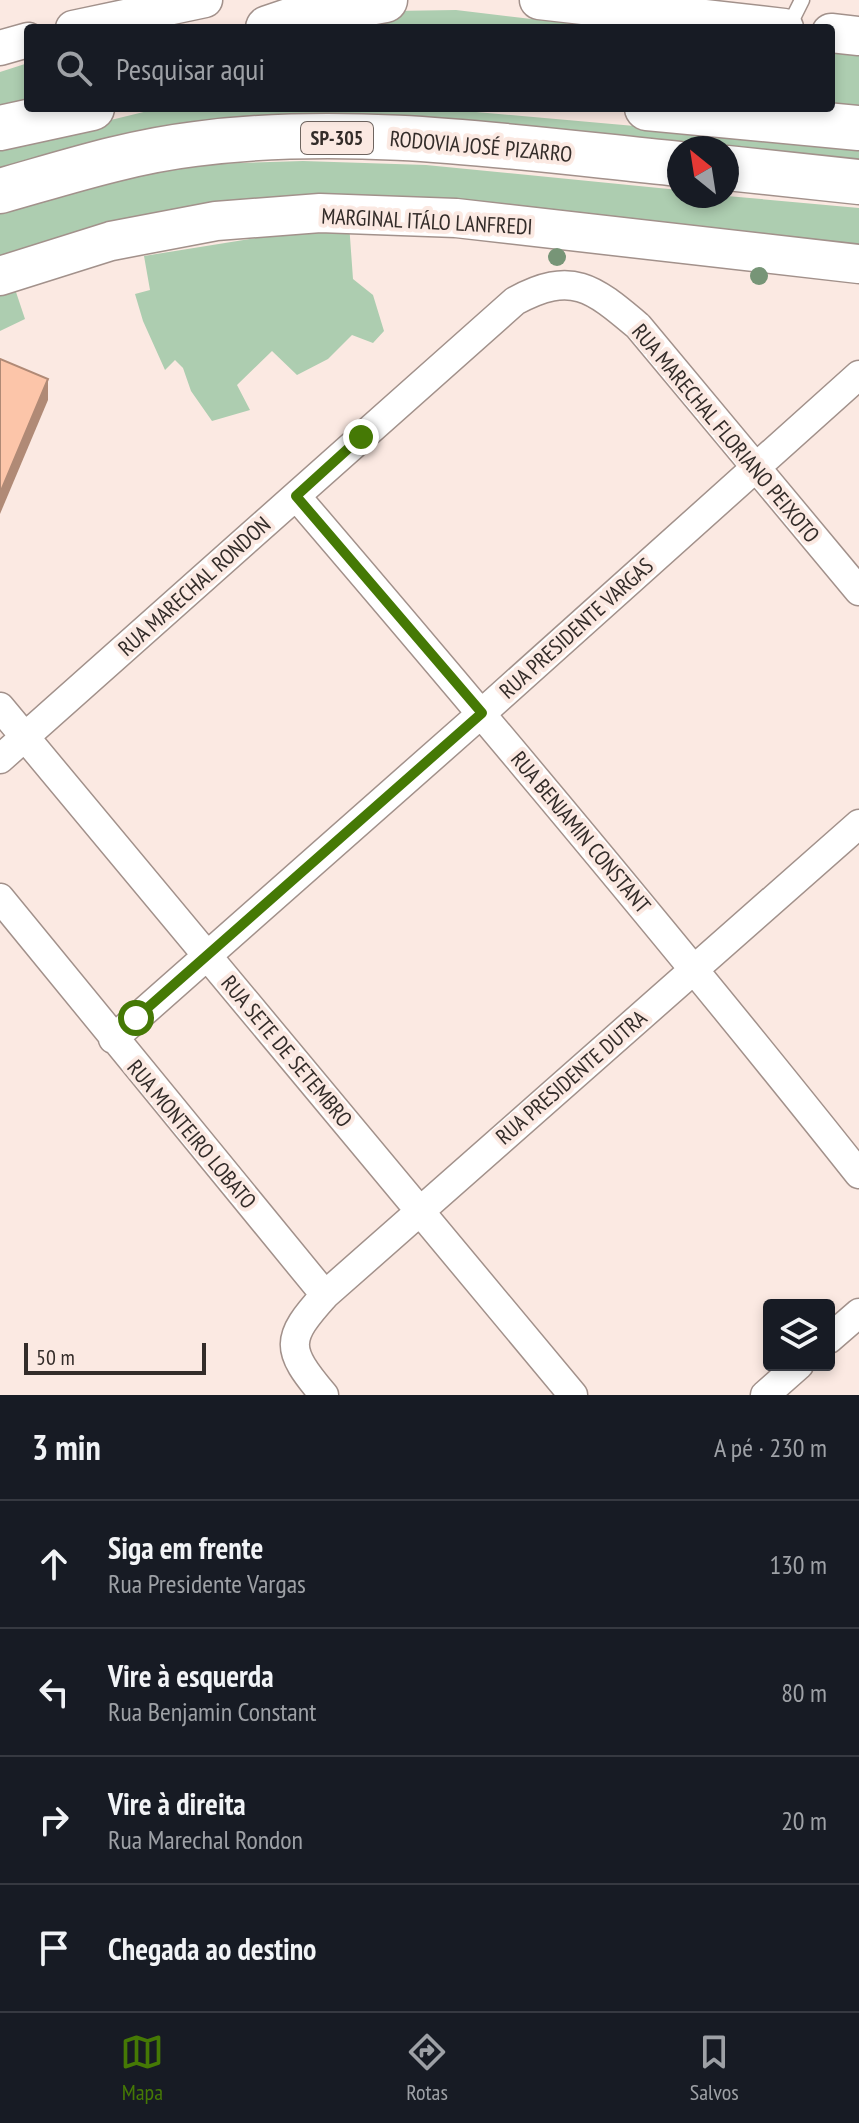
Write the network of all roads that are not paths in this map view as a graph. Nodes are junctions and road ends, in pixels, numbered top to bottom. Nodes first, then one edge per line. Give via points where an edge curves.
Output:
1 (205, 0) edge
2 (385, 0) edge
3 (539, 0) edge
4 (802, 0) edge
5 (147, 6) edge
6 (86, 24) edge
7 (280, 24) edge
8 (751, 24) edge
9 (788, 24) edge
10 (835, 33) edge
11 (859, 36) edge
12 (24, 41) edge
13 (0, 48) edge
14 (24, 106) edge
15 (74, 112) edge
16 (689, 112) edge
17 (0, 114) edge
18 (0, 128) edge
19 (859, 128) edge
20 (667, 163) edge
21 (739, 169) edge
22 (859, 182) edge
23 (0, 191) edge
24 (859, 264) edge
25 (0, 276) edge
26 (583, 287) joint
27 (859, 375) edge
28 (754, 467) junction
29 (296, 496) junction
30 (859, 591) edge
31 (0, 707) edge
32 (482, 713) junction
33 (24, 737) junction
34 (0, 759) edge
35 (859, 824) edge
36 (0, 898) edge
37 (207, 955) junction
38 (694, 968) junction
39 (113, 1039) junction
40 (859, 1174) edge
41 (421, 1210) junction
42 (325, 1295) junction
43 (859, 1313) edge
44 (835, 1334) edge
45 (792, 1371) edge
46 (324, 1395) edge
47 (573, 1395) edge
48 (765, 1395) edge

1 - 5 street
2 - 7 main road
3 - 8 main road
4 - 9 lane
5 - 6 street
10 - 11 main road
12 - 13 street
14 - 17 main road
15 - 18 main road
16 - 19 main road
20 - 23 main road, RODOVIA JOSÉ PIZARRO / SP-305 via 421,138 290,137 179,147 104,161
21 - 22 main road
24 - 25 main road, MARGINAL ITÁLO LANFREDI via 456,218 320,213 216,221 126,238
26 - 28 street, RUA MARECHAL FLORIANO PEIXOTO via 638,326
26 - 29 street, RUA MARECHAL RONDON via 536,289 515,301
27 - 28 street, RUA PRESIDENTE VARGAS
28 - 30 street, RUA MARECHAL FLORIANO PEIXOTO
28 - 32 street, RUA PRESIDENTE VARGAS
29 - 32 street, RUA BENJAMIN CONSTANT
29 - 33 street, RUA MARECHAL RONDON
31 - 33 street, RUA SETE DE SETEMBRO
32 - 37 street, RUA PRESIDENTE VARGAS
32 - 38 street, RUA BENJAMIN CONSTANT
33 - 34 street, RUA MARECHAL RONDON
33 - 37 street, RUA SETE DE SETEMBRO
35 - 38 street, RUA PRESIDENTE DUTRA
36 - 39 street, RUA MONTEIRO LOBATO
37 - 39 street, RUA PRESIDENTE VARGAS
37 - 41 street, RUA SETE DE SETEMBRO
38 - 40 street, RUA BENJAMIN CONSTANT
38 - 41 street, RUA PRESIDENTE DUTRA
39 - 42 street, RUA MONTEIRO LOBATO
41 - 42 street, RUA PRESIDENTE DUTRA
41 - 47 street, RUA SETE DE SETEMBRO
42 - 46 street, RUA PRESIDENTE DUTRA via 294,1338 299,1363
43 - 44 street
45 - 48 street

